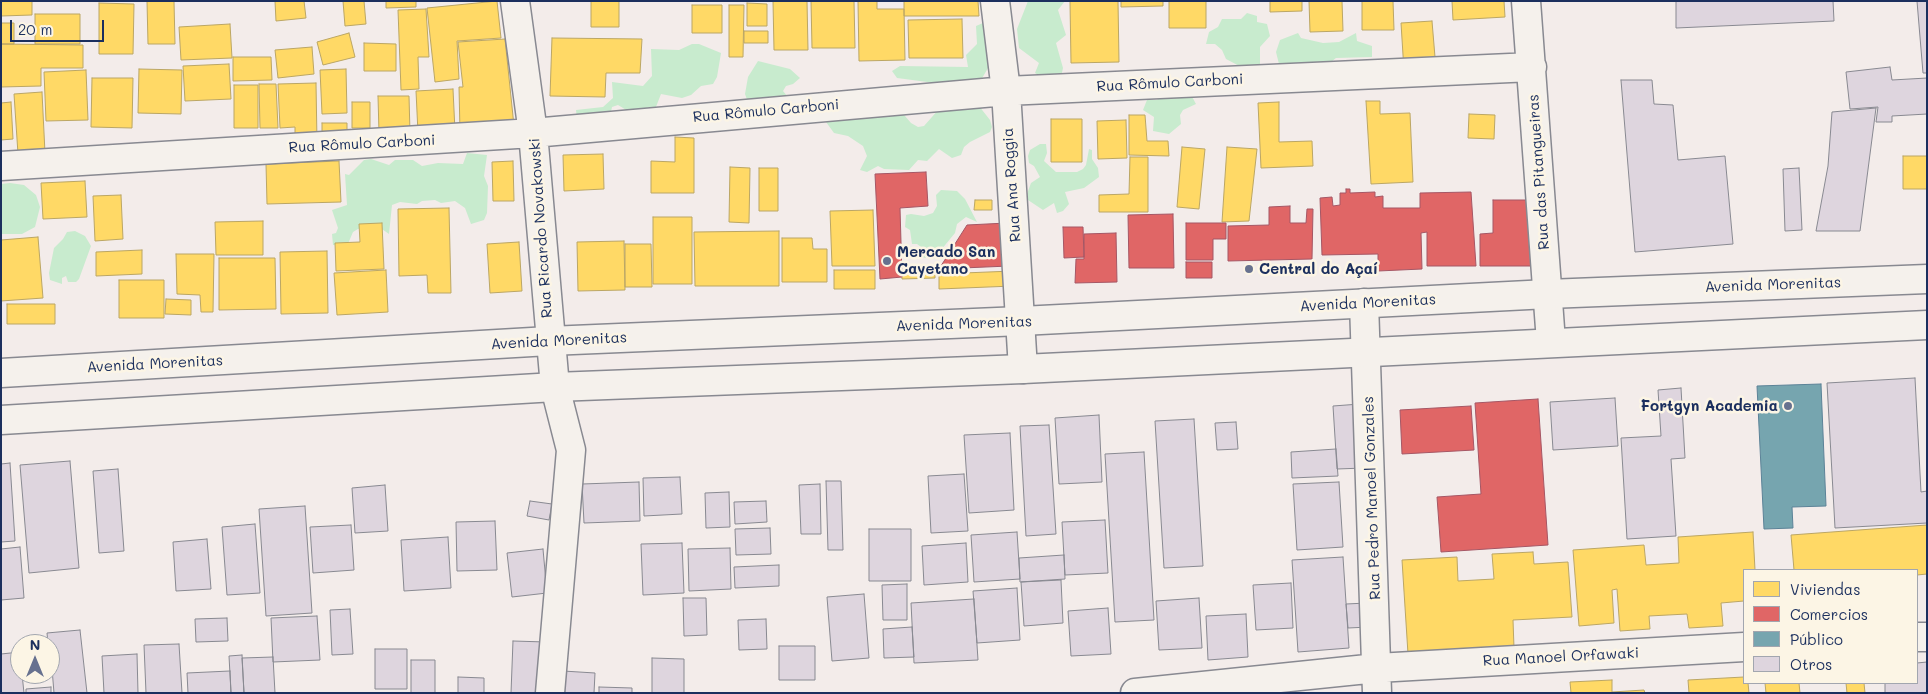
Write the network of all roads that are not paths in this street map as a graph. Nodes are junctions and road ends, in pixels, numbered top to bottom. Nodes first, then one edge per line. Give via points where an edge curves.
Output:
1 (515, 1) edge
2 (995, 1) edge
3 (1526, 1) edge
4 (1532, 67) junction
5 (1006, 91) junction
6 (533, 133) junction
7 (1, 166) edge
8 (1927, 279) edge
9 (1548, 294) junction
10 (1364, 303) junction
11 (1021, 322) junction
12 (1927, 326) edge
13 (549, 341) junction
14 (1551, 342) junction
15 (1367, 351) junction
16 (1023, 369) junction
17 (1, 373) edge
18 (555, 387) junction
19 (1, 420) edge
20 (1743, 647) edge
21 (1377, 680) edge
22 (550, 693) edge
23 (1135, 693) edge

1 - 6 street, Rua Ricardo Novakowski
2 - 5 street, Rua Ana Roggia
3 - 4 street, Rua das Pitangueiras
4 - 5 street, Rua Rômulo Carboni
4 - 9 street, Rua das Pitangueiras
5 - 6 street, Rua Rômulo Carboni
5 - 11 street, Rua Ana Roggia
6 - 7 street, Rua Rômulo Carboni
6 - 13 street, Rua Ricardo Novakowski
8 - 9 street, Avenida Morenitas
9 - 10 street, Avenida Morenitas
9 - 14 street, Rua das Pitangueiras
10 - 11 street, Avenida Morenitas
10 - 15 street, Rua Pedro Manoel Gonzales
11 - 13 street, Avenida Morenitas
11 - 16 street, Rua Ana Roggia
12 - 14 street
13 - 17 street, Avenida Morenitas
13 - 18 street, Rua Ricardo Novakowski
14 - 15 street
15 - 16 street
15 - 21 street, Rua Pedro Manoel Gonzales
16 - 18 street
18 - 19 street
18 - 22 street, Rua Ricardo Novakowski via 572,450
20 - 21 street, Rua Manoel Orfawaki
21 - 23 street, Rua Manoel Orfawaki

